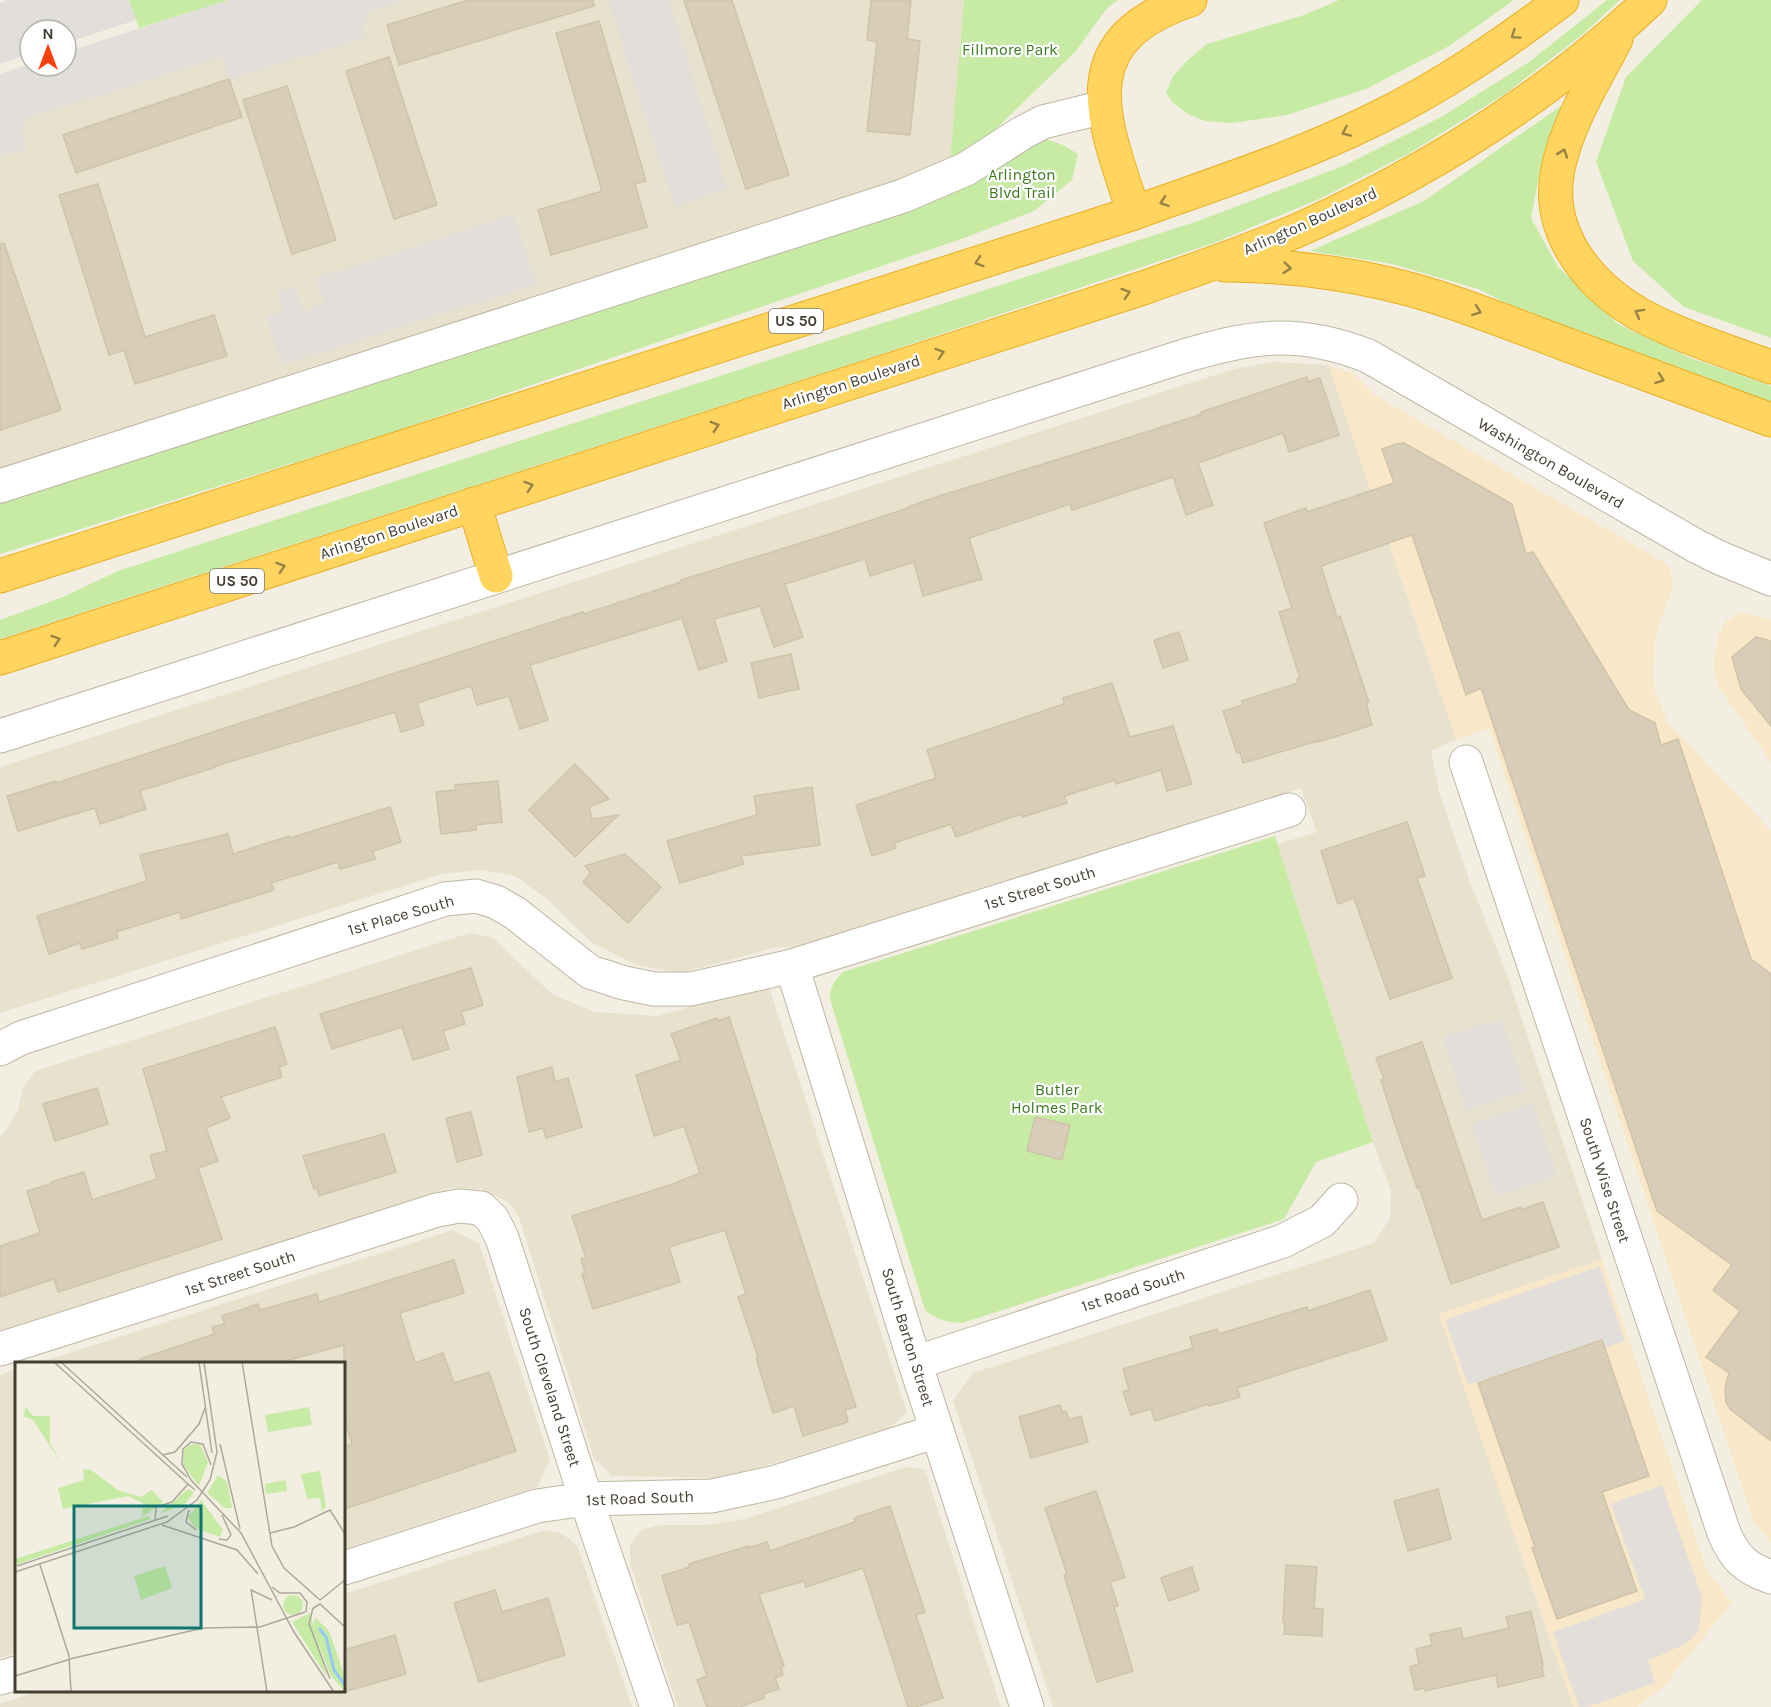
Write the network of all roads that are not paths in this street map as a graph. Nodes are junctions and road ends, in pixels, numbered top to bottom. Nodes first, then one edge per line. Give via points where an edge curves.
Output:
1 (1190, 0) edge
2 (1562, 0) edge
3 (1650, 0) edge
4 (1623, 26) junction
5 (1104, 107) junction
6 (1134, 213) junction
7 (1208, 265) junction
8 (1771, 367) edge
9 (1771, 420) edge
10 (0, 486) edge
11 (474, 504) junction
12 (0, 576) edge
13 (496, 576) junction
14 (1771, 579) edge
15 (0, 658) edge
16 (0, 736) edge
17 (1467, 762) dead end
18 (1289, 810) dead end
19 (792, 966) junction
20 (0, 1049) edge
21 (1341, 1200) dead end
22 (481, 1208) joint
23 (0, 1349) edge
24 (915, 1364) junction
25 (937, 1431) junction
26 (586, 1499) junction
27 (345, 1568) edge
28 (1771, 1577) edge
29 (15, 1673) edge
30 (0, 1678) edge
31 (657, 1707) edge
32 (1027, 1707) edge

1 - 5 highway via 1160,12 1129,34 1110,62
2 -> 6 highway, US 50 via 1470,66 1374,120 1284,159
3 - 4 highway, Arlington Boulevard / US 50
4 - 7 highway, Arlington Boulevard / US 50 via 1541,92 1455,149 1303,228
8 -> 4 highway via 1640,314 1585,269 1564,236 1555,205 1558,167 1570,130
5 - 6 highway via 1111,146
5 - 10 street via 1043,122 966,169 903,196
6 -> 12 highway, US 50
7 -> 9 highway via 1291,268 1405,288
11 -> 7 highway, Arlington Boulevard / US 50
11 - 13 highway
15 -> 11 highway, Arlington Boulevard / US 50
13 - 14 street, Washington Boulevard via 1217,346 1278,338 1315,340 1368,356 1696,546
13 - 16 street
17 - 28 street, South Wise Street via 1724,1533 1742,1562
18 - 19 street, 1st Street South
19 - 20 street, 1st Place South via 691,989 654,989 590,972 496,902 476,896 446,899 21,1038
19 - 24 street, South Barton Street
21 - 24 street, 1st Road South via 1322,1221 1283,1240
22 - 23 street, 1st Street South via 437,1210
22 - 26 street, South Cleveland Street via 502,1238
24 - 25 street, South Barton Street
25 - 26 street, 1st Road South via 776,1482 712,1496
25 - 32 street, South Barton Street
26 - 27 street, 1st Road South via 537,1506
26 - 31 street, South Cleveland Street
29 - 30 street

